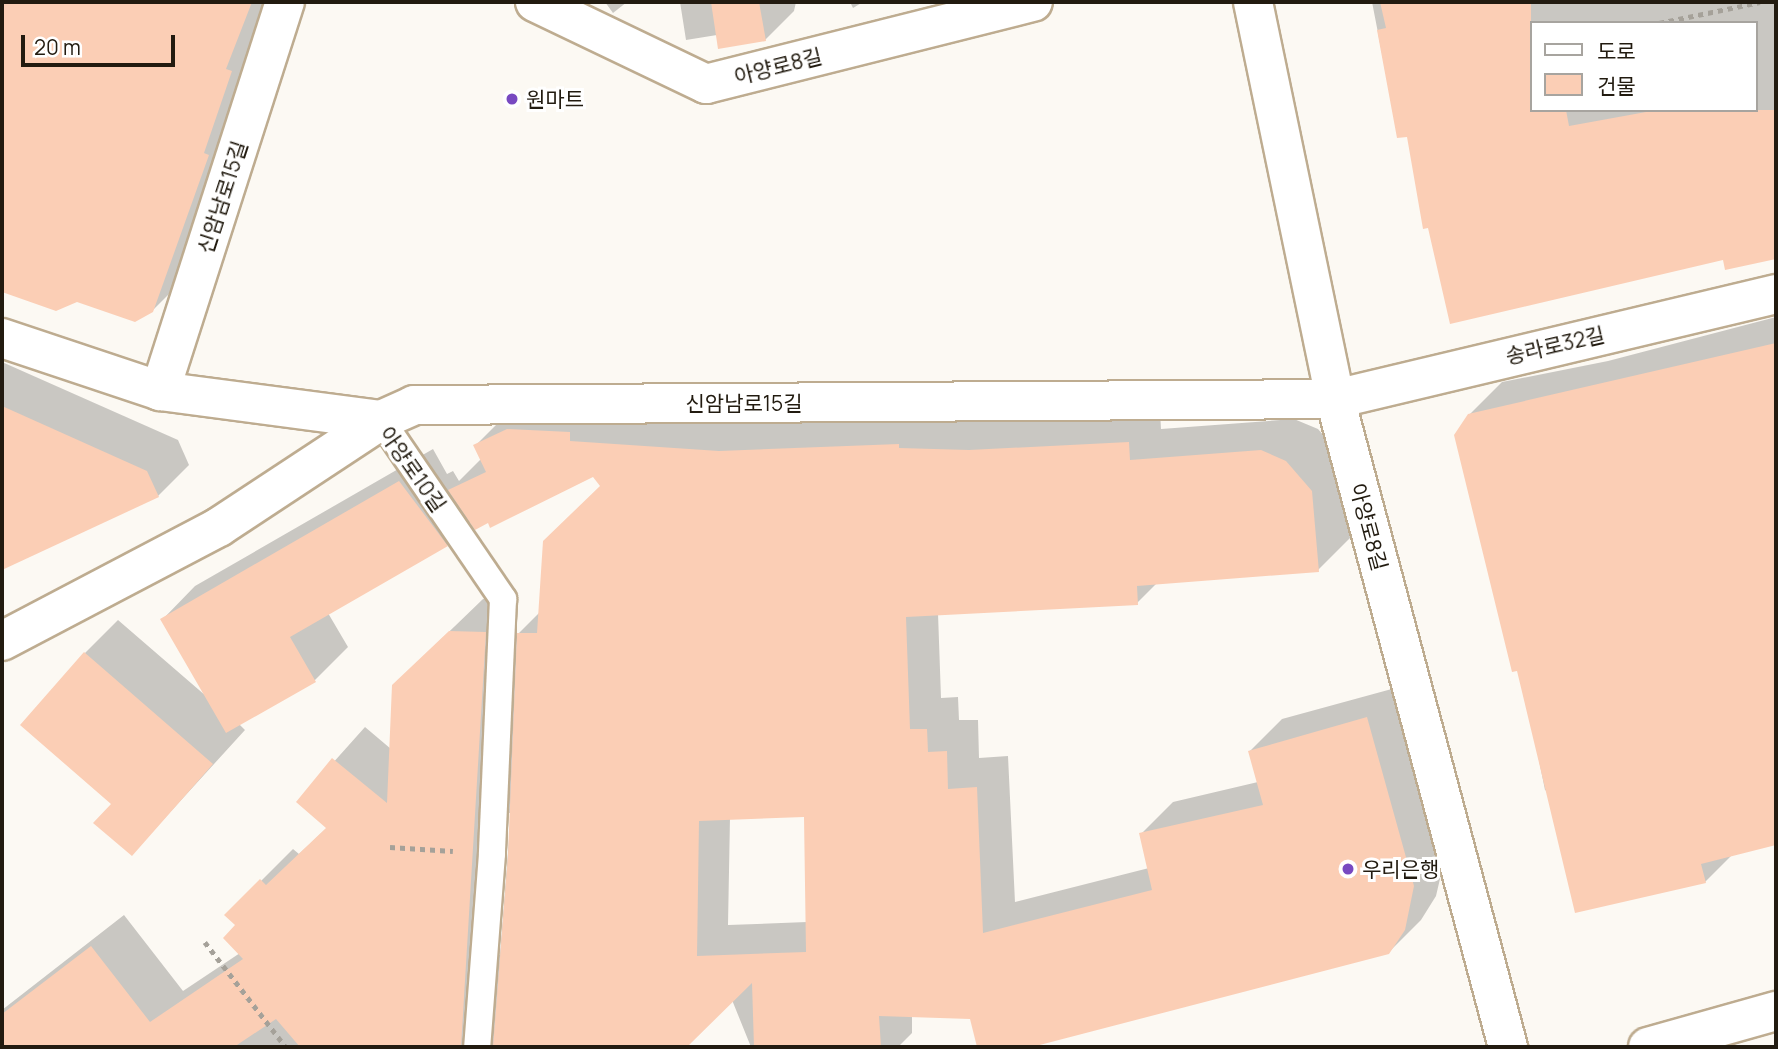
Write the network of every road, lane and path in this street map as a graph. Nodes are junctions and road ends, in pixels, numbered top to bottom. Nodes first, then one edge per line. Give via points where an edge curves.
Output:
1 (285, 2) edge
2 (535, 2) edge
3 (1033, 2) edge
4 (1253, 2) edge
5 (1760, 2) edge
6 (1669, 21) edge
7 (1776, 294) edge
8 (2, 338) edge
9 (160, 391) junction
10 (1335, 399) junction
11 (381, 420) junction
12 (2, 641) edge
13 (390, 847) dead end
14 (492, 854) junction
15 (205, 942) dead end
16 (1776, 1011) edge
17 (286, 1047) edge
18 (477, 1047) edge
19 (1507, 1047) edge
20 (1648, 1047) edge

1 - 9 street, 신암남로15길
2 - 3 street, 아양로8길 via 706,83
4 - 10 street, 아양로8길
5 - 6 path
7 - 10 street, 송라로32길
8 - 9 street
9 - 11 street
10 - 11 street, 신암남로15길 via 414,405
10 - 19 street, 아양로8길
11 - 12 street, 아양로10길 via 219,527
11 - 14 lane, 아양로10길 via 503,599
13 - 14 path
14 - 18 lane, 아양로10길
15 - 17 path
16 - 20 street

